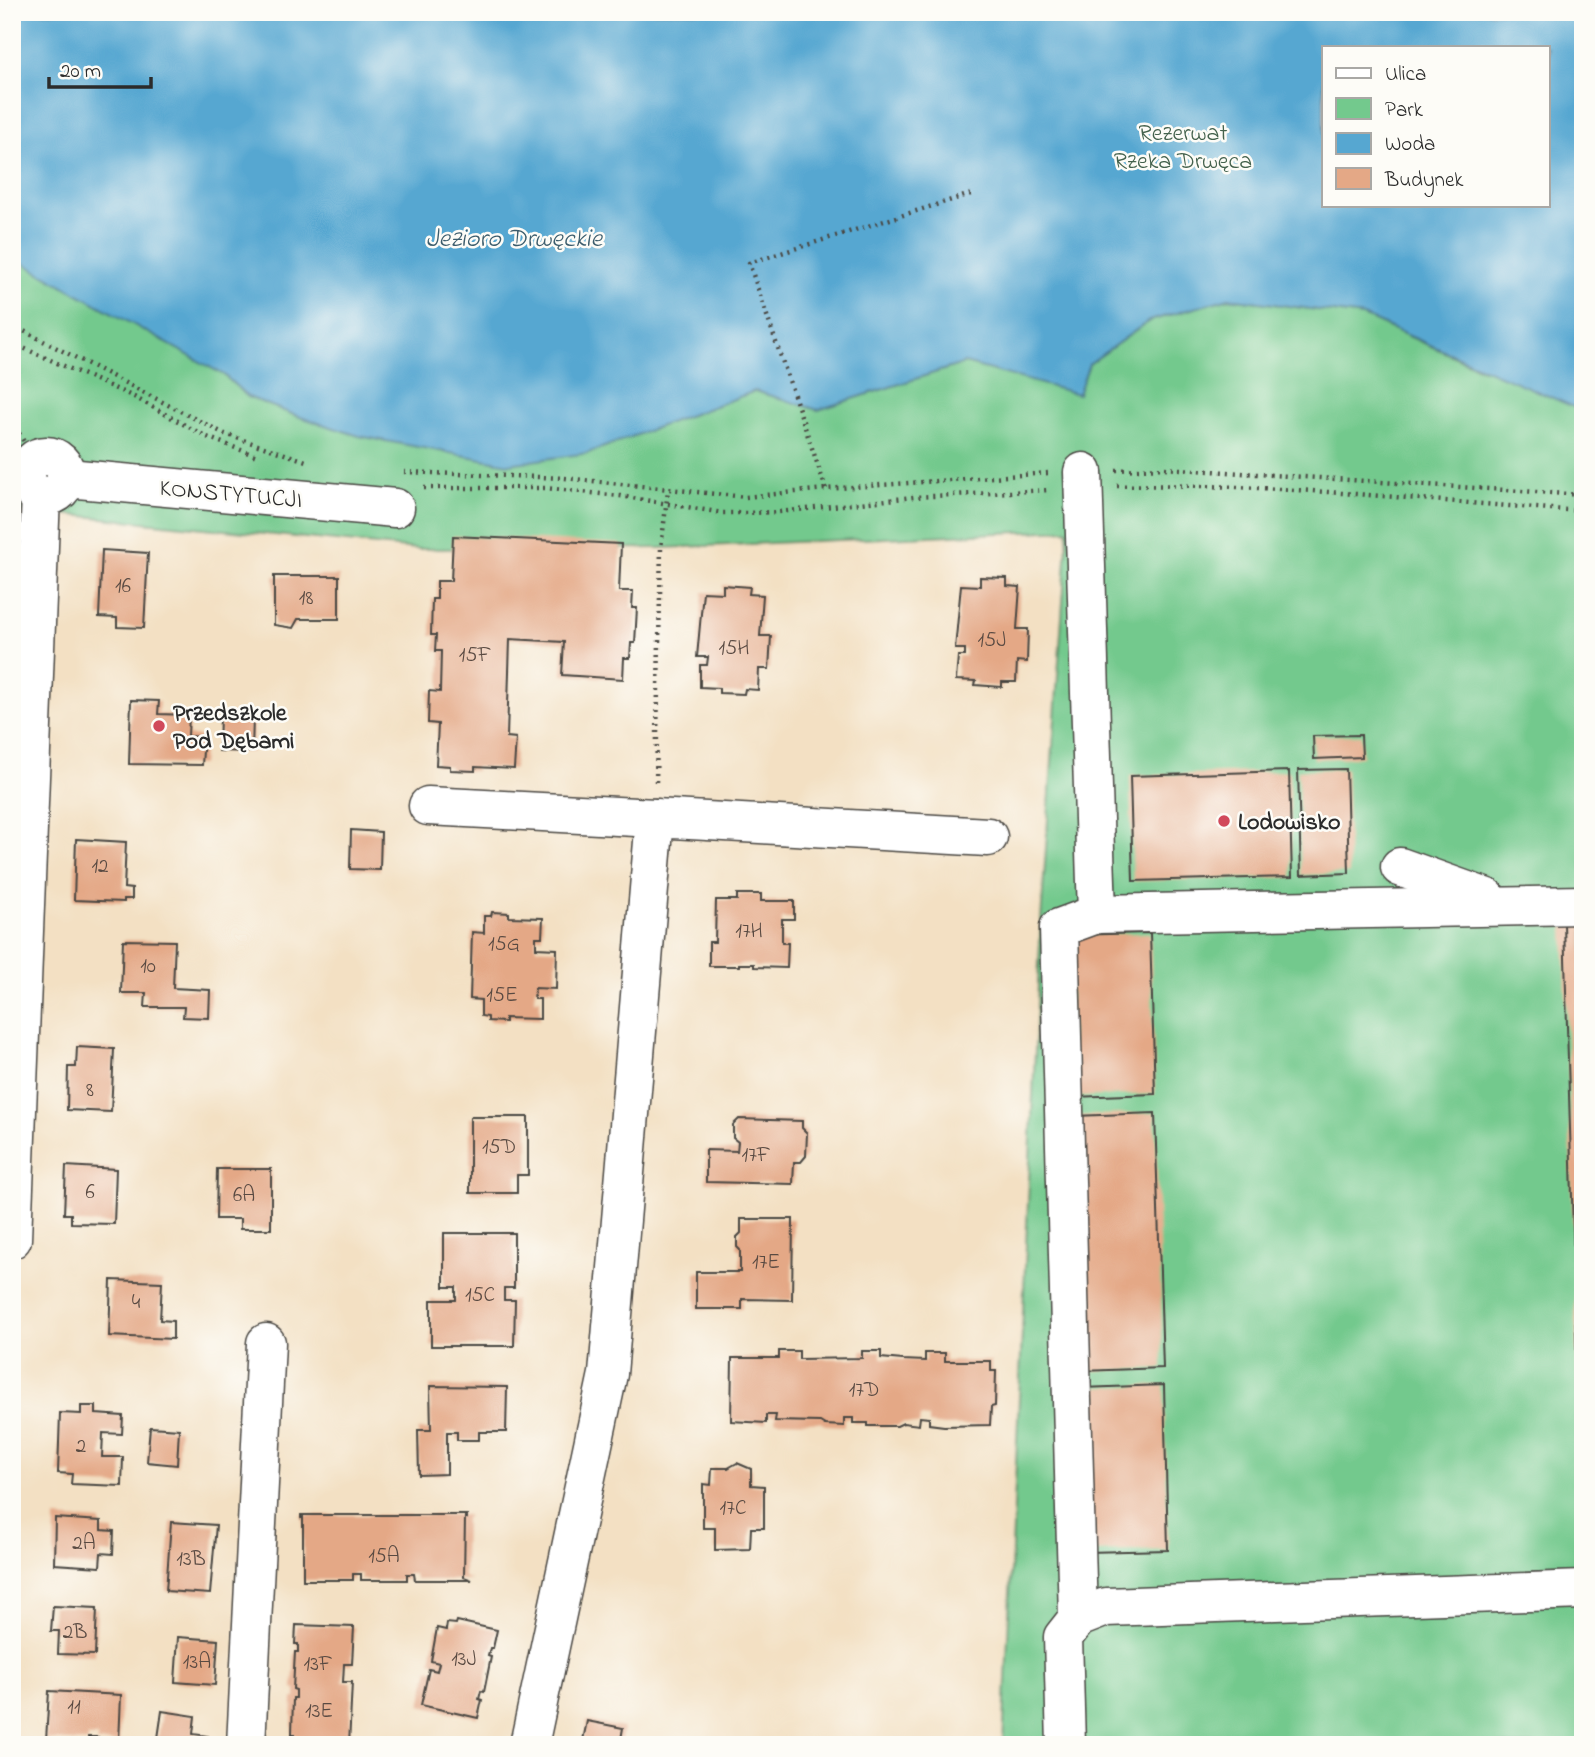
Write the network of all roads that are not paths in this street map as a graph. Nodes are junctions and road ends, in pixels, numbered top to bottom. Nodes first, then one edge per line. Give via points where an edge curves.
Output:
1 (38, 473) edge
2 (1084, 480) road end
3 (404, 489) road end
4 (21, 795) edge
5 (428, 806) dead end
6 (655, 818) junction
7 (988, 837) dead end
8 (1399, 867) dead end
9 (1583, 905) edge
10 (1510, 906) junction
11 (1097, 914) junction
12 (12, 1239) edge
13 (266, 1343) dead end
14 (1583, 1590) edge
15 (1078, 1618) junction
16 (246, 1745) edge
17 (529, 1745) edge
18 (1066, 1745) edge

1 - 3 street, KONSTYTUCJI
1 - 4 street
2 - 11 street
4 - 12 street
5 - 6 street
6 - 7 street
6 - 17 street via 608,1374
8 - 10 street
9 - 10 street
10 - 11 street
11 - 15 street via 1059,928
13 - 16 street
14 - 15 street via 1106,1606
15 - 18 street via 1063,1637

